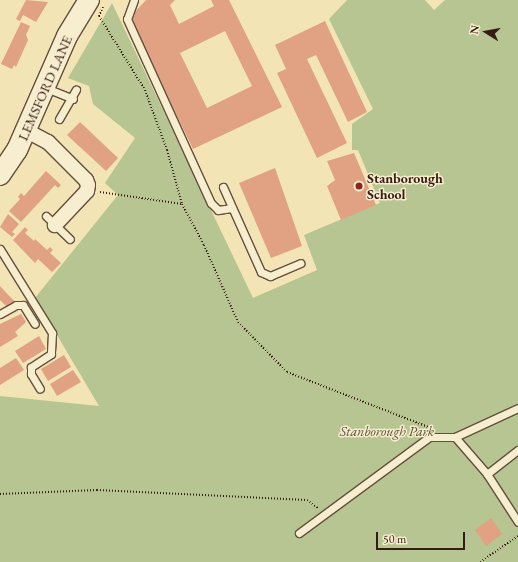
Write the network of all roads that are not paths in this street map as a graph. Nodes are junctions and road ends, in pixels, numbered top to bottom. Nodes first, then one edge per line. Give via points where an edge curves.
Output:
1 (134, 0) edge
2 (94, 2) edge
3 (44, 88) junction
4 (76, 90) dead end
5 (73, 99) junction
6 (59, 120) dead end
7 (27, 131) junction
8 (3, 167) edge
9 (223, 187) dead end
10 (232, 208) junction
11 (51, 220) joint
12 (70, 239) dead end
13 (0, 249) edge
14 (300, 263) dead end
15 (0, 314) edge
16 (35, 324) dead end
17 (40, 389) dead end
18 (518, 408) edge
19 (455, 437) junction
20 (518, 450) edge
21 (487, 474) junction
22 (518, 522) edge
23 (299, 532) dead end

1 - 10 lane via 127,19 211,203 218,210
2 - 3 street, LEMSFORD LANE via 68,36
3 - 5 lane
3 - 7 street, LEMSFORD LANE
4 - 5 lane
5 - 6 lane
7 - 8 street, LEMSFORD LANE
7 - 11 street via 48,142 86,180 87,191
9 - 10 lane
10 - 14 lane via 261,272 270,276
11 - 12 lane
13 - 17 lane via 52,333 51,354 31,367 31,374
15 - 16 lane via 16,305 23,305
18 - 19 lane
19 - 21 lane
19 - 23 lane via 429,437
20 - 21 lane
21 - 22 lane

